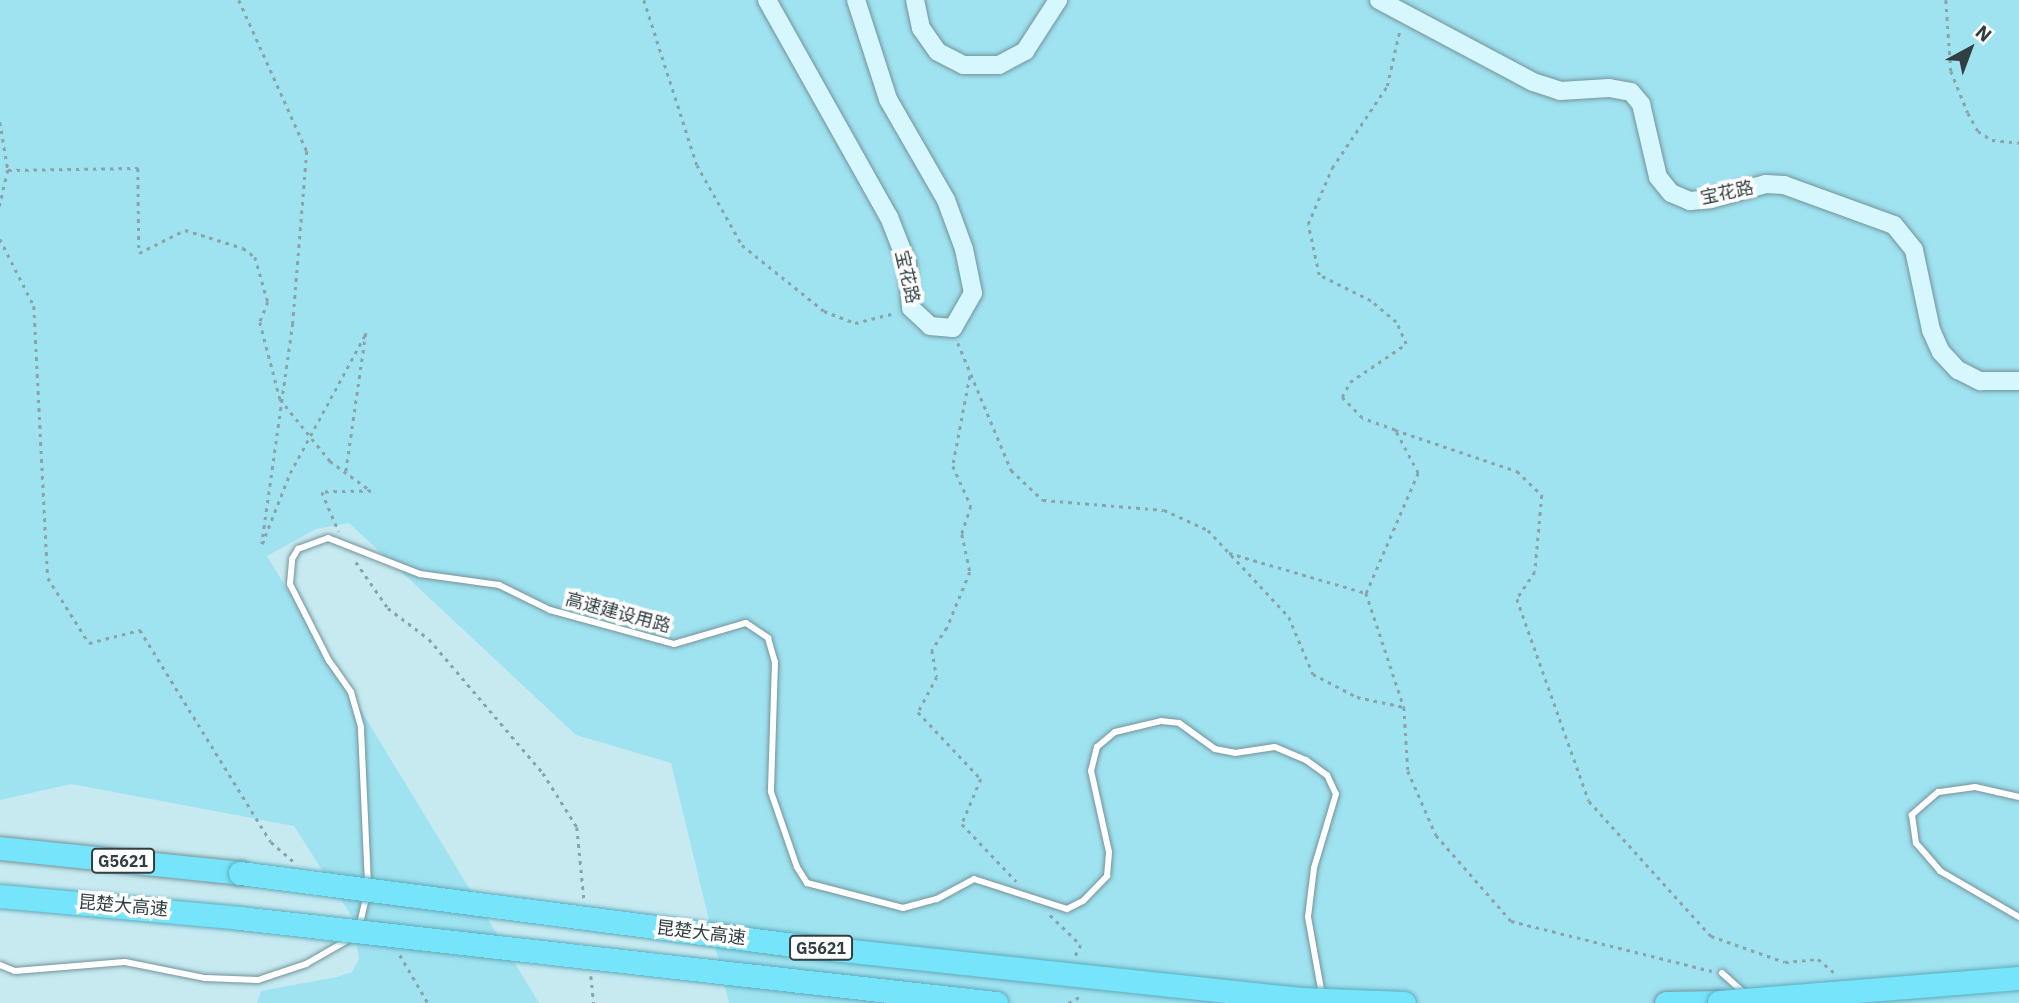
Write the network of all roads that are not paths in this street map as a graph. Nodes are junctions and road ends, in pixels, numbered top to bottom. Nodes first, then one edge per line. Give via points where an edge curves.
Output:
1 (767, 0) edge
2 (856, 0) edge
3 (915, 0) edge
4 (1058, 0) edge
5 (1379, 0) edge
6 (2019, 381) edge
7 (2019, 797) edge
8 (3, 848) edge
9 (0, 896) edge
10 (2019, 917) edge
11 (0, 965) edge
12 (1722, 973) road end
13 (2019, 978) edge
14 (1719, 1002) edge
15 (996, 1003) edge
16 (1326, 1003) edge
17 (1404, 1003) edge
18 (1666, 1003) edge
19 (1756, 1003) edge

1 - 2 main road, 宝花路 via 888,217 907,263 911,308 930,326 953,328 972,293 964,250 946,200 888,99
3 - 4 main road via 921,27 938,52 963,65 999,65 1025,51
5 - 6 main road, 宝花路 via 1560,91 1609,88 1631,92 1641,104 1658,177 1671,193 1690,201 1766,184 1784,185 1894,225 1914,250 1931,330 1941,352 1958,370 1980,381
7 - 10 lane via 1975,787 1938,792 1912,815 1916,843 1940,871
8 - 17 highway, 昆楚大高速 / G5621, bridge via 240,873 786,944 1301,999
9 - 15 highway, 昆楚大高速 / G5621, bridge via 240,918
11 - 16 lane, 高速建设用路 via 15,971 125,962 205,978 258,980 349,943 363,921 369,874 360,727 351,692 329,661 290,584 292,559 298,549 328,538 420,574 499,585 550,610 674,643 746,623 768,638 775,662 771,792 786,843 807,883 903,908 937,900 974,880 1067,909 1083,901 1107,876 1110,852 1091,771 1097,747 1115,732 1161,721 1179,723 1214,749 1235,753 1275,747 1306,760 1326,775 1336,794 1314,868 1308,917 1319,989
12 - 19 lane
13 - 14 highway, bridge
14 - 18 highway

